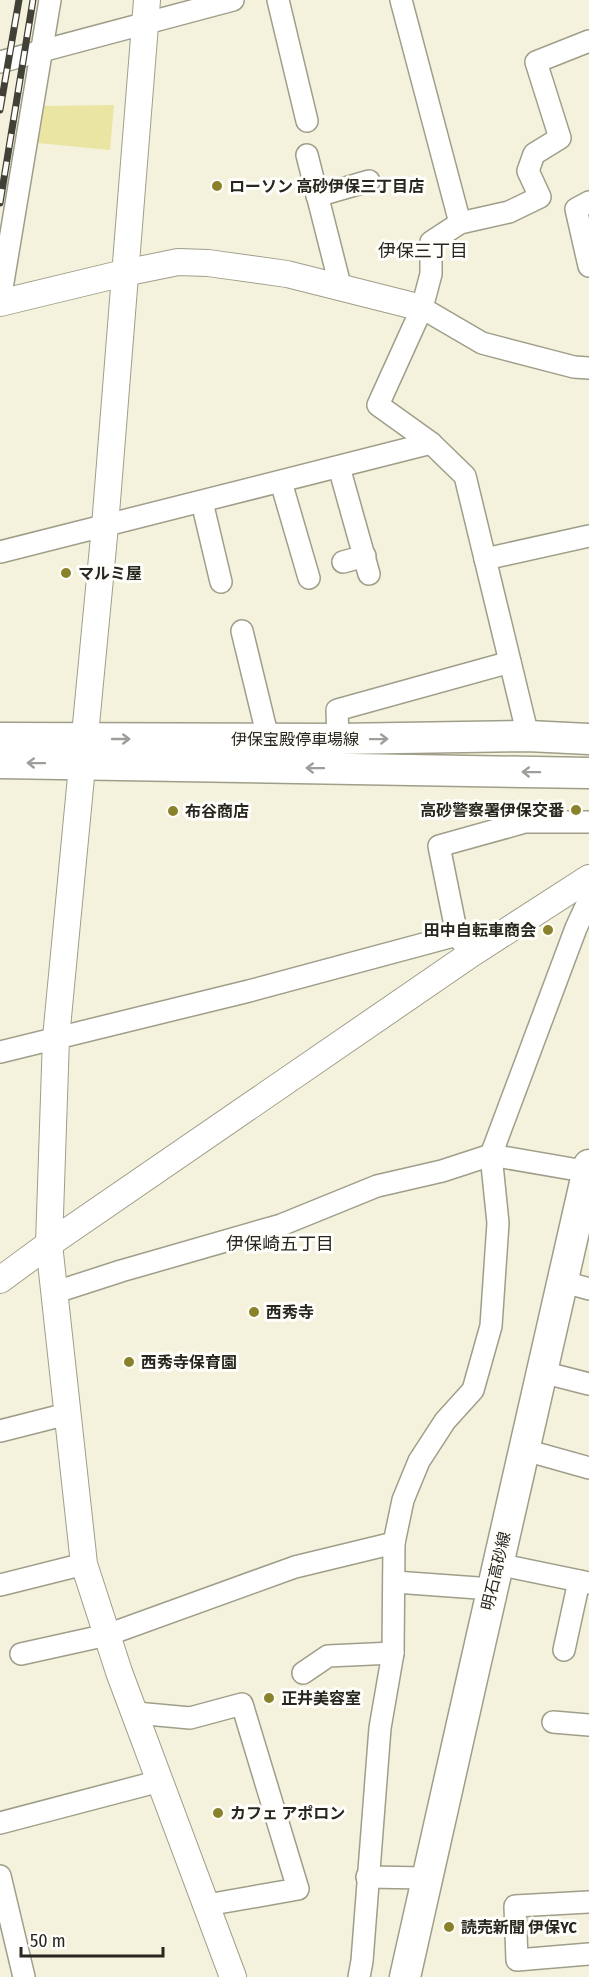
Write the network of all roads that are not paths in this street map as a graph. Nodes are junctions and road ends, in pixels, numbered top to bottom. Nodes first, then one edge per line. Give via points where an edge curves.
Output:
1 (50, 0) edge
2 (233, 0) edge
3 (278, 0) edge
4 (401, 0) edge
5 (146, 11) edge
6 (589, 40) edge
7 (41, 51) junction
8 (0, 62) edge
9 (307, 121) dead end
10 (307, 154) dead end
11 (369, 181) dead end
12 (317, 196) junction
13 (589, 202) edge
14 (460, 223) junction
15 (589, 266) edge
16 (124, 273) junction
17 (341, 289) junction
18 (0, 302) edge
19 (422, 308) junction
20 (589, 368) edge
21 (431, 443) junction
22 (339, 466) junction
23 (280, 482) junction
24 (202, 502) junction
25 (105, 526) junction
26 (589, 536) edge
27 (0, 552) edge
28 (485, 559) junction
29 (343, 562) dead end
30 (309, 578) dead end
31 (221, 582) dead end
32 (242, 630) dead end
33 (510, 662) junction
34 (528, 736) junction
35 (0, 738) edge
36 (268, 738) junction
37 (338, 739) junction
38 (589, 739) edge
39 (84, 752) junction
40 (0, 763) edge
41 (589, 773) edge
42 (589, 822) edge
43 (589, 878) edge
44 (589, 900) edge
45 (464, 945) junction
46 (56, 1038) junction
47 (0, 1052) edge
48 (491, 1155) junction
49 (589, 1170) edge
50 (49, 1244) junction
51 (0, 1281) edge
52 (576, 1285) edge
53 (53, 1293) junction
54 (542, 1372) junction
55 (589, 1384) edge
56 (67, 1414) junction
57 (0, 1431) edge
58 (525, 1450) junction
59 (589, 1468) edge
60 (394, 1543) junction
61 (84, 1564) junction
62 (494, 1576) junction
63 (395, 1582) junction
64 (584, 1582) edge
65 (0, 1585) edge
66 (107, 1635) junction
67 (564, 1650) dead end
68 (393, 1653) junction
69 (21, 1654) dead end
70 (303, 1673) dead end
71 (136, 1713) junction
72 (552, 1722) dead end
73 (589, 1725) edge
74 (160, 1781) junction
75 (0, 1823) edge
76 (0, 1876) edge
77 (367, 1877) junction
78 (426, 1878) junction
79 (589, 1902) edge
80 (207, 1905) junction
81 (589, 1954) edge
82 (24, 1977) edge
83 (233, 1977) edge
84 (359, 1977) edge
85 (405, 1977) edge

1 - 7 street
2 - 5 street
3 - 9 street
4 - 14 street
5 - 7 street
5 - 16 street
6 - 14 street via 536,62 560,138 534,154 528,171 540,197 509,212
7 - 8 street
7 - 18 street
10 - 12 street
11 - 12 street
12 - 17 street
13 - 15 street via 576,209
14 - 19 street via 431,242 430,274
16 - 17 street via 178,262 208,263 287,274
16 - 18 street
16 - 25 street
17 - 19 street
19 - 20 street via 482,343
19 - 21 street via 378,405
21 - 22 street
21 - 28 street via 465,476
22 - 23 street
22 - 29 street via 367,565
23 - 24 street
23 - 30 street
24 - 25 street
24 - 31 street
25 - 27 street
25 - 39 street
26 - 28 street
28 - 33 street
32 - 36 street
33 - 34 street
33 - 37 street via 337,710
37 -> 34 main road, 伊保宝殿停車場線
34 - 38 main road, 伊保宝殿停車場線
35 - 39 main road, 伊保宝殿停車場線
36 - 37 main road, 伊保宝殿停車場線
39 -> 36 main road, 伊保宝殿停車場線
39 -> 40 main road, 伊保宝殿停車場線
41 -> 39 main road, 伊保宝殿停車場線
39 - 46 street
42 - 45 street via 525,822 439,846
43 - 45 street
44 - 48 street
45 - 46 street
45 - 50 street
46 - 47 street
46 - 50 street
48 - 49 street
48 - 53 street via 377,1186 281,1225
48 - 60 street via 498,1223 491,1326 473,1390 445,1421 419,1461 403,1500
49 - 52 main road, 明石高砂線
50 - 51 street
50 - 53 street
52 - 54 main road, 明石高砂線
53 - 56 street
54 - 55 street
54 - 58 main road, 明石高砂線
56 - 57 street
56 - 61 street
58 - 59 street
58 - 62 main road, 明石高砂線
60 - 63 street
60 - 66 street via 295,1567
61 - 65 street
61 - 66 street
62 - 63 street
62 - 64 street
62 - 78 main road, 明石高砂線
63 - 68 street
64 - 67 street
66 - 69 street
66 - 71 street
68 - 70 street via 328,1656
68 - 77 street via 380,1728
71 - 74 street
71 - 80 street via 190,1718 242,1704 298,1888
72 - 73 street
74 - 75 street
74 - 80 street
76 - 82 street
77 - 78 street
77 - 84 street
78 - 85 main road, 明石高砂線
79 - 81 street via 515,1906 518,1960
80 - 83 street

